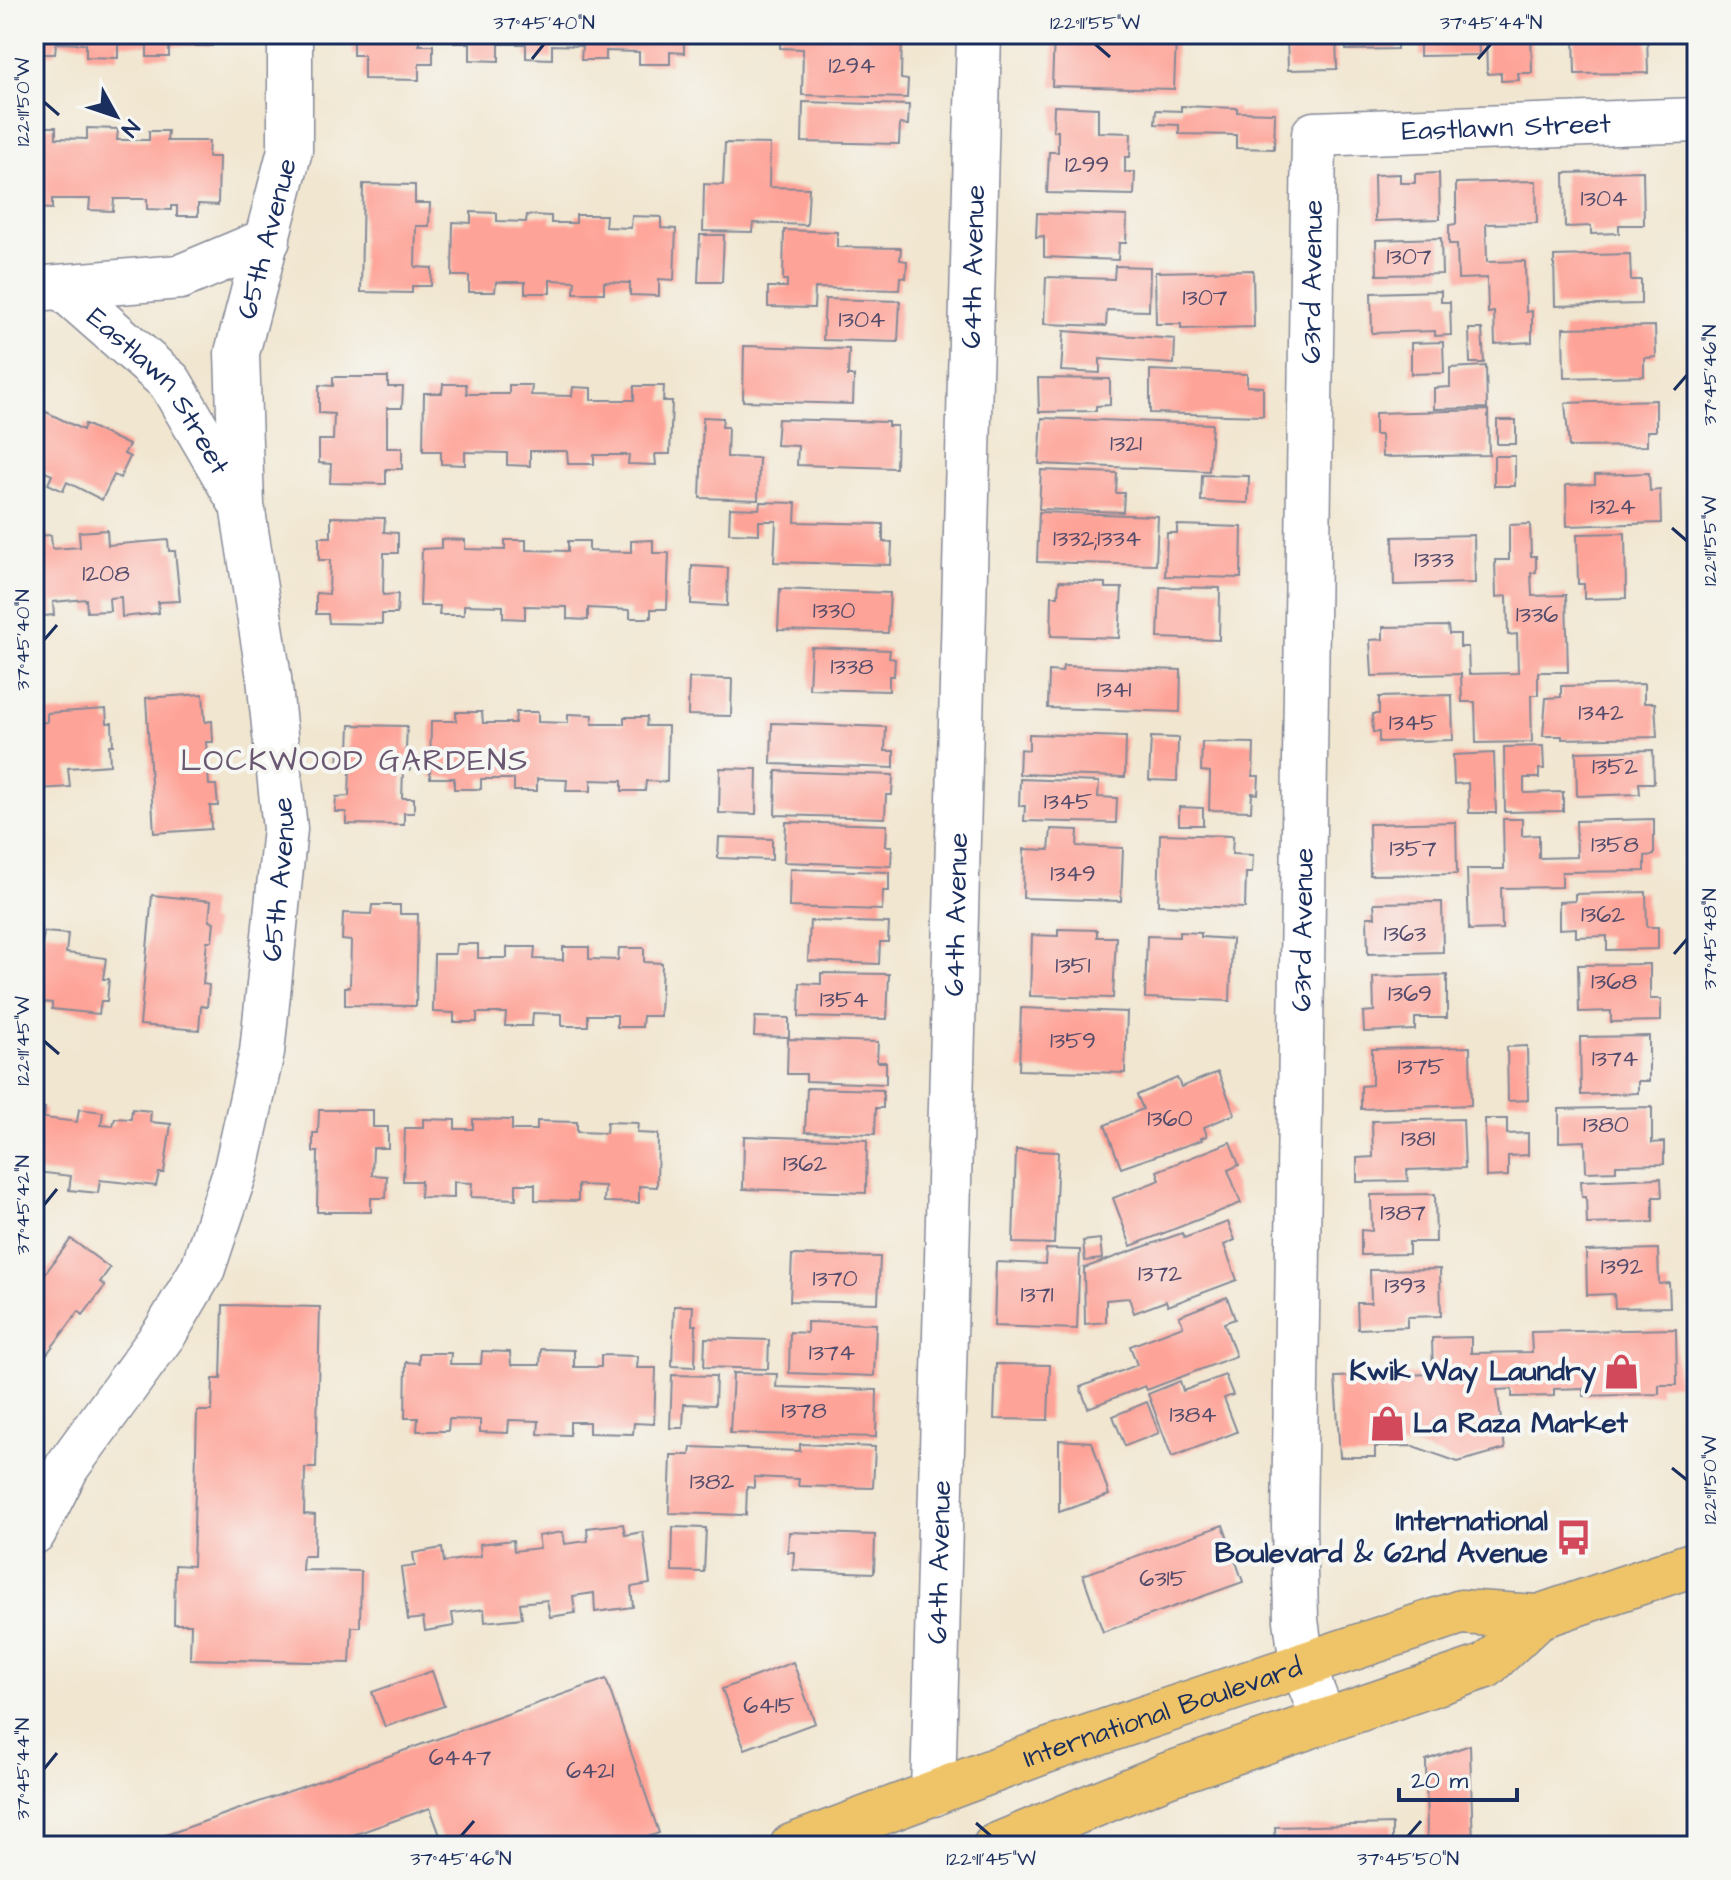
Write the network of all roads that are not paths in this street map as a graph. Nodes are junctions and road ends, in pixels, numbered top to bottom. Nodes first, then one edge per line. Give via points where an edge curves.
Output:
1 (290, 34) edge
2 (979, 34) edge
3 (1697, 120) edge
4 (1314, 134) joint
5 (268, 240) junction
6 (48, 288) edge
7 (242, 505) junction
8 (34, 1532) edge
9 (1697, 1563) edge
10 (1538, 1617) junction
11 (1302, 1664) junction
12 (1324, 1721) junction
13 (933, 1794) junction
14 (792, 1846) edge
15 (995, 1846) edge

1 - 5 street, 65th Avenue via 290,150
2 - 13 street, 64th Avenue
3 - 4 street, Eastlawn Street
4 - 11 street, 63rd Avenue via 1294,1497
5 - 6 street, Eastlawn Street via 180,277
5 - 7 street, 65th Avenue via 237,353
6 - 7 street, Eastlawn Street via 170,382
7 - 8 street, 65th Avenue via 269,678 285,829 262,1052 236,1169 203,1268 166,1331 67,1467
9 - 10 main road, International Boulevard
10 - 11 main road, International Boulevard via 1461,1612
10 - 12 main road, International Boulevard via 1486,1666
11 - 12 street, 63rd Avenue
11 - 13 main road, International Boulevard
12 - 15 main road, International Boulevard via 1167,1775
13 - 14 main road, International Boulevard

